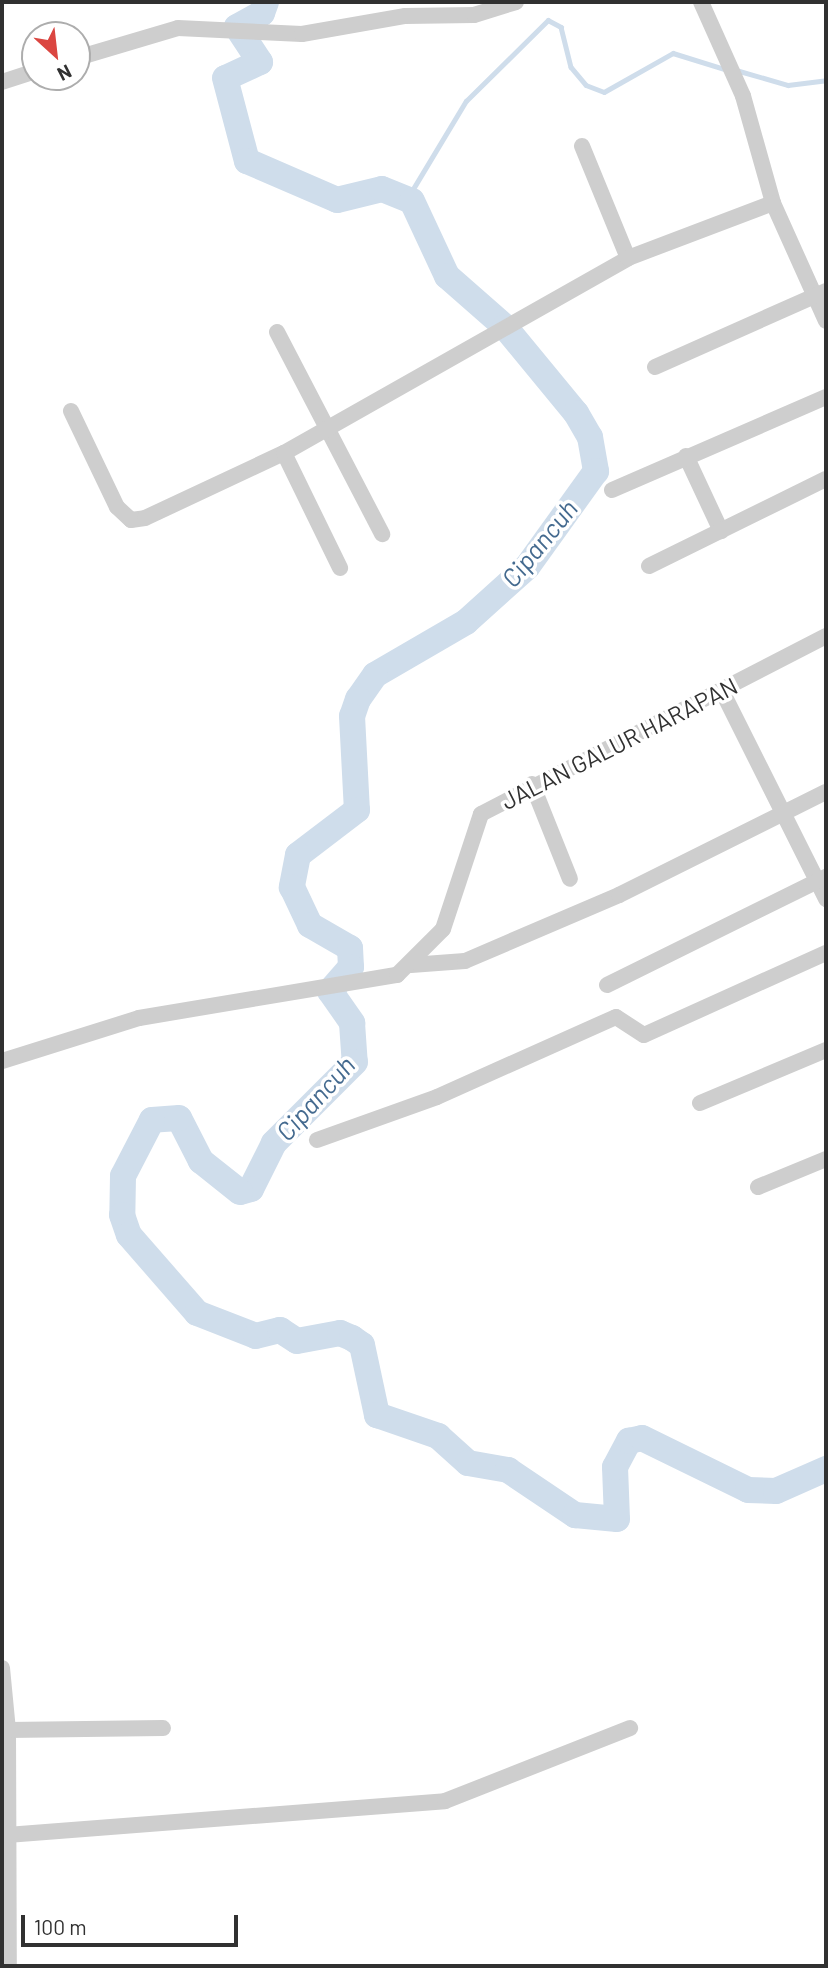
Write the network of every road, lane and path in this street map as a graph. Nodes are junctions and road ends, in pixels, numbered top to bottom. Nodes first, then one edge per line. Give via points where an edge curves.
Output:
1 (516, 2) edge
2 (701, 2) edge
3 (452, 8) edge
4 (91, 54) edge
5 (21, 76) edge
6 (2, 82) edge
7 (582, 146) dead end
8 (773, 203) junction
9 (628, 257) junction
10 (819, 294) edge
11 (826, 321) edge
12 (277, 332) dead end
13 (655, 367) dead end
14 (826, 397) edge
15 (71, 411) dead end
16 (326, 430) junction
17 (284, 453) junction
18 (686, 456) junction
19 (826, 479) edge
20 (612, 489) dead end
21 (721, 531) junction
22 (382, 534) dead end
23 (649, 566) dead end
24 (340, 568) dead end
25 (826, 636) edge
26 (722, 691) junction
27 (532, 784) junction
28 (826, 792) edge
29 (782, 814) junction
30 (570, 879) dead end
31 (822, 879) edge
32 (826, 899) edge
33 (826, 953) edge
34 (411, 965) junction
35 (607, 985) dead end
36 (826, 1050) edge
37 (2, 1061) edge
38 (700, 1103) dead end
39 (317, 1140) dead end
40 (826, 1159) edge
41 (758, 1187) dead end
42 (2, 1668) edge
43 (163, 1728) dead end
44 (630, 1728) dead end
45 (8, 1730) junction
46 (7, 1835) junction
47 (9, 1966) edge

1 - 3 street
2 - 8 street via 743,96
3 - 4 street via 282,35 223,26 178,28
5 - 6 street
7 - 9 street
8 - 9 street
8 - 10 street
9 - 16 street
10 - 11 street
10 - 13 street
12 - 16 street
14 - 18 street
15 - 17 street via 117,508 131,520
16 - 17 street
16 - 22 street
17 - 24 street
18 - 20 street
18 - 21 street
19 - 21 street
21 - 23 street
25 - 26 street, JALAN GALUR HARAPAN
26 - 27 street, JALAN GALUR HARAPAN
26 - 29 street
27 - 30 street
27 - 34 street, JALAN GALUR HARAPAN via 475,821 451,914
28 - 29 street
29 - 31 street
29 - 34 street via 619,895 465,961
31 - 32 street
31 - 35 street
33 - 39 street via 644,1035 616,1017 437,1097
34 - 37 street, JALAN GALUR HARAPAN via 382,980 325,992 139,1018
36 - 38 street
40 - 41 street
42 - 45 street
43 - 45 street
44 - 46 street via 445,1801
45 - 46 street
46 - 47 street

